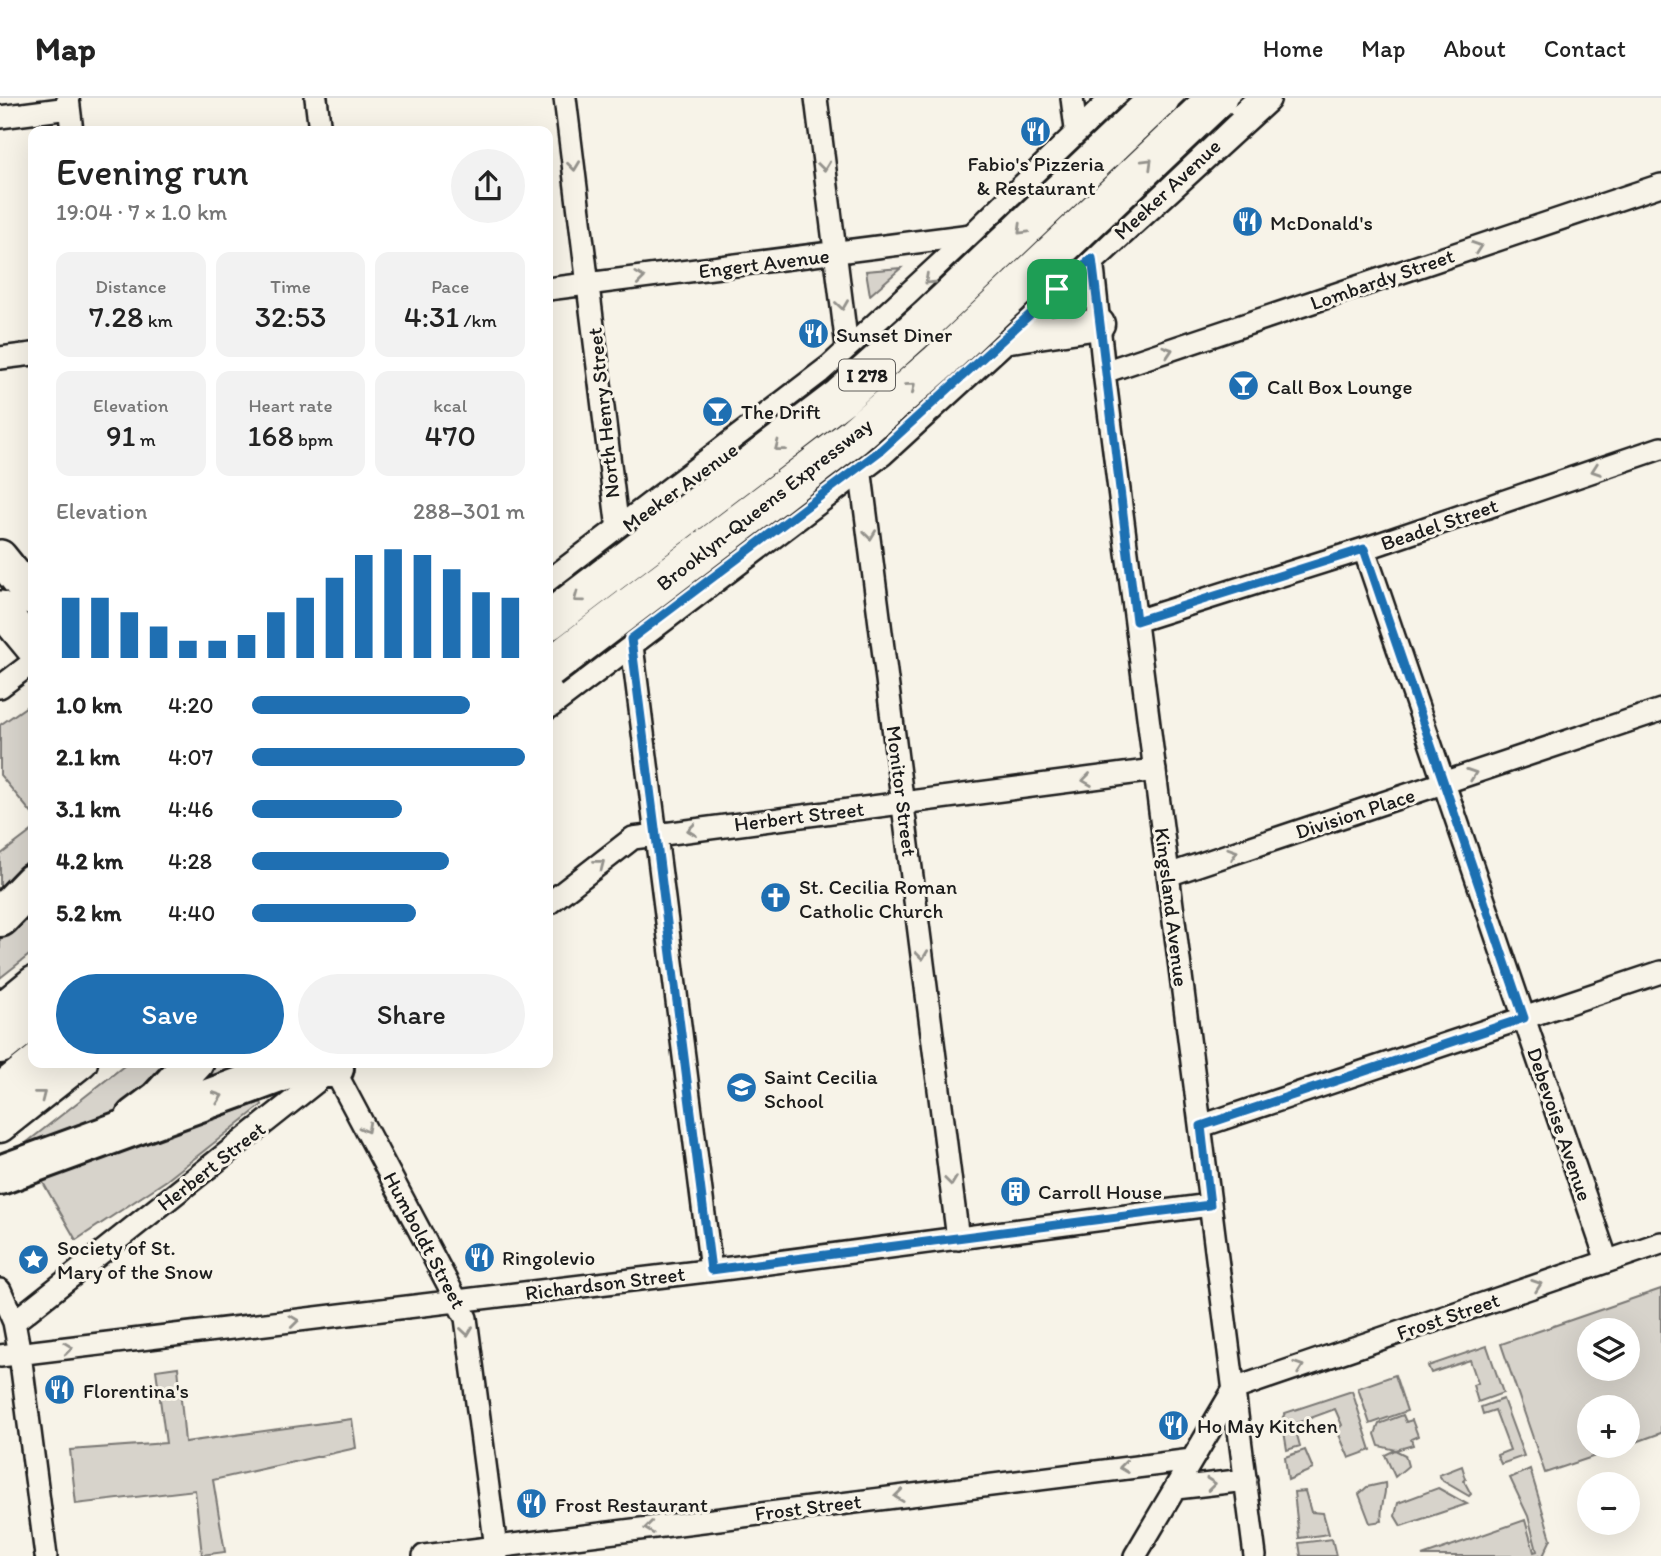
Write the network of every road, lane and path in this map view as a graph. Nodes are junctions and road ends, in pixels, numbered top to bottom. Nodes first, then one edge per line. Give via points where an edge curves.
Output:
1 (316, 98) edge
2 (565, 98) edge
3 (816, 98) edge
4 (1072, 98) edge
5 (1118, 98) edge
6 (1160, 98) edge
7 (1217, 98) edge
8 (1265, 98) edge
9 (68, 103) edge
10 (0, 117) edge
11 (71, 126) edge
12 (319, 126) edge
13 (1077, 137) junction
14 (1661, 185) edge
15 (979, 234) junction
16 (835, 254) junction
17 (1092, 258) junction
18 (589, 284) junction
19 (553, 288) edge
20 (1099, 324) junction
21 (1003, 338) junction
22 (28, 354) edge
23 (28, 355) edge
24 (848, 355) junction
25 (0, 358) edge
26 (1104, 372) junction
27 (0, 374) edge
28 (1661, 448) edge
29 (860, 467) junction
30 (618, 533) junction
31 (1364, 549) junction
32 (0, 557) edge
33 (553, 583) edge
34 (28, 592) edge
35 (0, 608) edge
36 (553, 617) edge
37 (1136, 621) junction
38 (631, 639) junction
39 (28, 642) edge
40 (553, 665) edge
41 (28, 666) edge
42 (0, 687) edge
43 (553, 700) edge
44 (1661, 710) edge
45 (1155, 771) junction
46 (1444, 784) junction
47 (903, 803) junction
48 (657, 834) junction
49 (1168, 875) junction
50 (553, 900) edge
51 (1661, 972) edge
52 (28, 986) edge
53 (0, 1009) edge
54 (1524, 1018) junction
55 (28, 1022) edge
56 (0, 1044) edge
57 (32, 1068) edge
58 (74, 1068) edge
59 (188, 1068) edge
60 (293, 1068) edge
61 (330, 1068) edge
62 (337, 1068) edge
63 (0, 1094) edge
64 (1201, 1126) junction
65 (0, 1127) edge
66 (96, 1141) junction
67 (0, 1175) edge
68 (1210, 1205) junction
69 (958, 1239) junction
70 (1661, 1242) edge
71 (1607, 1261) junction
72 (711, 1270) junction
73 (0, 1290) edge
74 (457, 1302) junction
75 (14, 1322) junction
76 (10, 1355) edge
77 (1234, 1389) junction
78 (1192, 1460) junction
79 (1246, 1480) junction
80 (1176, 1488) junction
81 (497, 1551) edge
82 (46, 1556) edge
83 (424, 1556) edge
84 (1135, 1556) edge
85 (1255, 1556) edge

1 - 12 street
2 -> 18 street, North Henry Street
3 -> 16 street
4 - 13 street, Kingsland Avenue
5 - 13 main road, Meeker Avenue
6 -> 36 highway, Brooklyn-Queens Expressway / I 278, bridge via 841,397
40 -> 7 highway, Brooklyn-Queens Expressway / I 278, bridge via 853,438
8 - 17 main road, Meeker Avenue
9 - 10 street
9 - 11 street
13 - 15 main road, Meeker Avenue
13 - 17 street, Kingsland Avenue via 1101,183
26 -> 14 street, Lombardy Street
15 - 16 street, Engert Avenue
15 -> 24 main road, Meeker Avenue
18 -> 16 street, Engert Avenue
16 -> 24 street
17 - 20 street, Kingsland Avenue
17 - 21 main road, Meeker Avenue
18 - 19 street, Engert Avenue
18 - 30 street, North Henry Street
20 - 21 main road
20 - 26 street, Kingsland Avenue
21 - 29 main road, Meeker Avenue
22 - 25 street
23 - 27 street
24 - 30 main road, Meeker Avenue
26 - 37 street, Kingsland Avenue
28 -> 31 street, Beadel Street
29 - 38 main road, Meeker Avenue
29 -> 47 street, Monitor Street
30 - 33 main road, Meeker Avenue
30 - 38 street, North Henry Street
31 - 37 street, Beadel Street
31 - 46 street, Debevoise Avenue
32 - 34 main road
35 - 39 main road
37 - 45 street, Kingsland Avenue
38 - 43 main road, Meeker Avenue
38 - 48 street, North Henry Street
41 - 42 street
46 -> 44 street, Division Place
45 -> 47 street, Herbert Street
45 - 49 street, Kingsland Avenue
49 -> 46 street, Division Place
46 - 54 street, Debevoise Avenue
47 -> 48 street, Herbert Street
47 -> 69 street, Monitor Street
50 -> 48 street, Herbert Street via 633,838
48 - 72 street, North Henry Street
49 - 64 street, Kingsland Avenue
51 - 54 street
52 - 53 main road
54 - 64 street
54 - 71 street, Debevoise Avenue
55 - 56 highway
57 - 63 highway
65 -> 58 main road
59 - 66 highway via 152,1106
66 -> 60 highway
61 - 75 street, Herbert Street
62 -> 74 street, Humboldt Street
64 - 68 street, Kingsland Avenue
66 - 67 highway
68 - 69 street, Richardson Street
68 - 77 street, Kingsland Avenue
69 - 72 street, Richardson Street
70 - 71 street, Frost Street
77 -> 71 street, Frost Street
72 - 74 street, Richardson Street
73 - 75 street
76 -> 74 street, Richardson Street
74 -> 81 street, Humboldt Street via 466,1318
75 - 76 street
76 - 82 street
77 - 78 street
77 - 79 street, Kingsland Avenue
78 - 80 street
78 -> 81 street, Frost Street
80 -> 79 street
79 - 85 street, Kingsland Avenue
80 - 84 street
81 - 83 street, Frost Street

